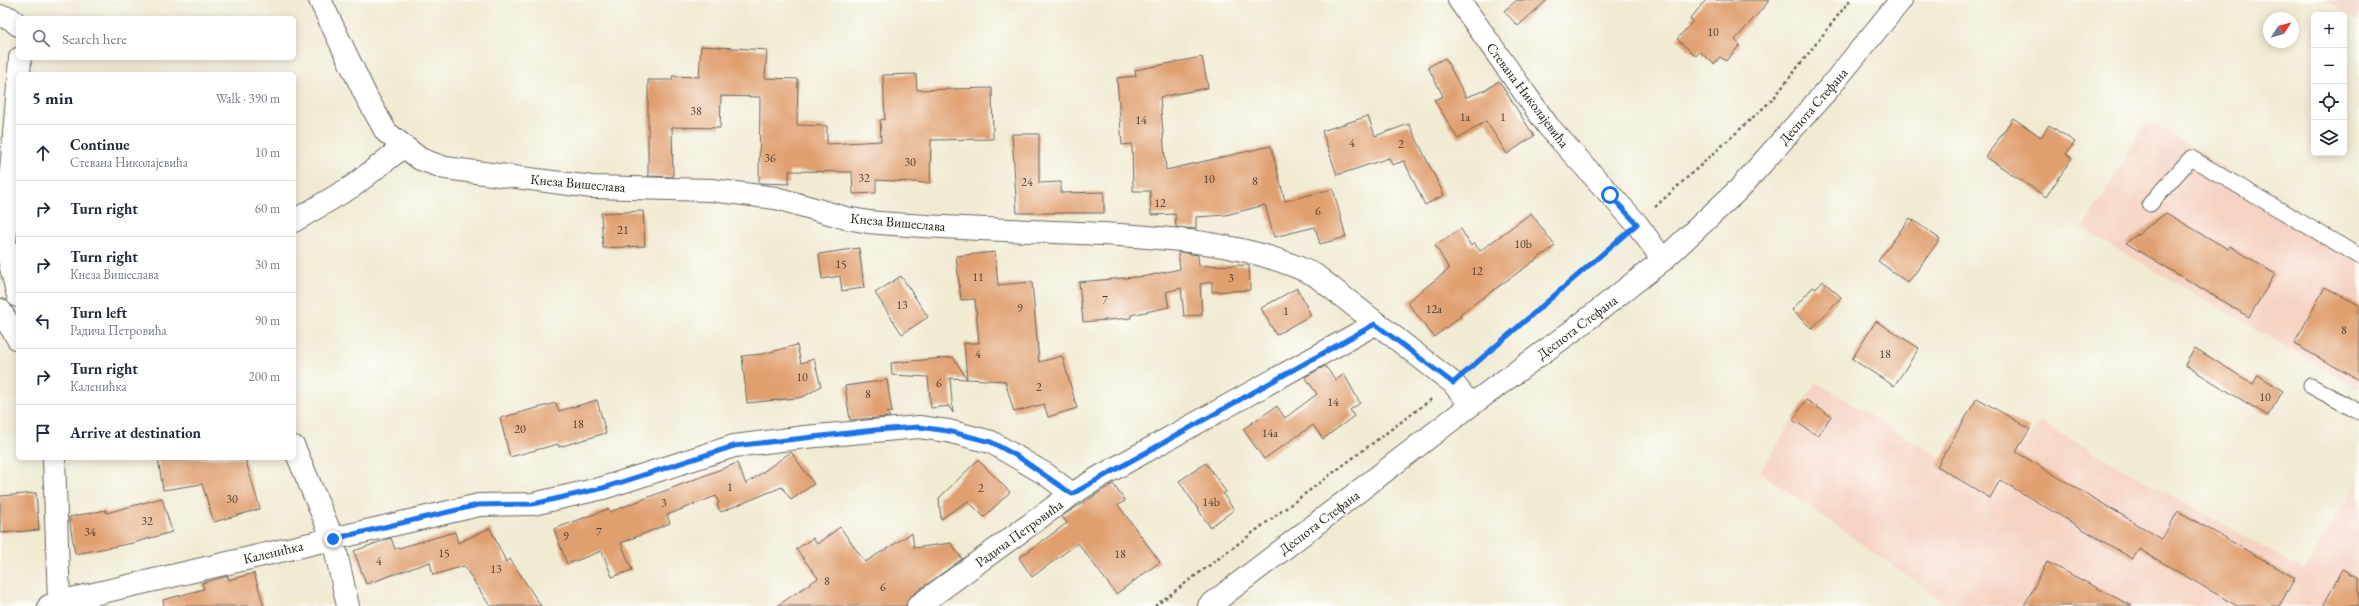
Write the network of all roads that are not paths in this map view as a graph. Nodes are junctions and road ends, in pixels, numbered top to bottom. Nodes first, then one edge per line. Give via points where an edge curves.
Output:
1 (320, 0) edge
2 (1460, 0) edge
3 (1901, 0) edge
4 (0, 16) edge
5 (16, 23) edge
6 (20, 60) edge
7 (19, 72) edge
8 (16, 110) edge
9 (403, 147) junction
10 (2150, 204) dead end
11 (296, 220) edge
12 (2359, 256) edge
13 (1663, 260) junction
14 (16, 288) edge
15 (8, 314) edge
16 (1375, 324) junction
17 (16, 334) edge
18 (2311, 386) dead end
19 (1471, 406) junction
20 (2359, 412) edge
21 (296, 452) edge
22 (54, 460) edge
23 (1072, 494) junction
24 (333, 539) junction
25 (54, 604) edge
26 (348, 606) edge
27 (918, 606) edge
28 (1209, 606) edge

1 - 9 street, Кнеза Вишеслава via 386,132
2 - 13 street, Стевана Николајевића via 1548,126 1637,224
3 - 13 street, Деспота Стефана via 1829,88 1739,189
4 - 5 street via 10,18
6 - 7 street
8 - 14 street via 5,243
9 - 11 street via 353,186
9 - 16 street, Кнеза Вишеслава via 420,159 445,168 592,187 711,190 776,198 869,222 1138,236 1233,247 1294,265 1315,275
10 - 12 lane via 2191,158
13 - 19 street, Деспота Стефана
15 - 17 street
16 - 19 street, Кнеза Вишеслава via 1453,383
16 - 23 street, Радича Петровића
18 - 20 lane
19 - 28 street, Деспота Стефана
21 - 24 street
22 - 25 street
23 - 24 street, Каленићка via 1029,463 991,442 919,427 734,446 603,488 533,504 478,505
23 - 27 street, Радича Петровића
24 - 25 street, Каленићка
24 - 26 street

